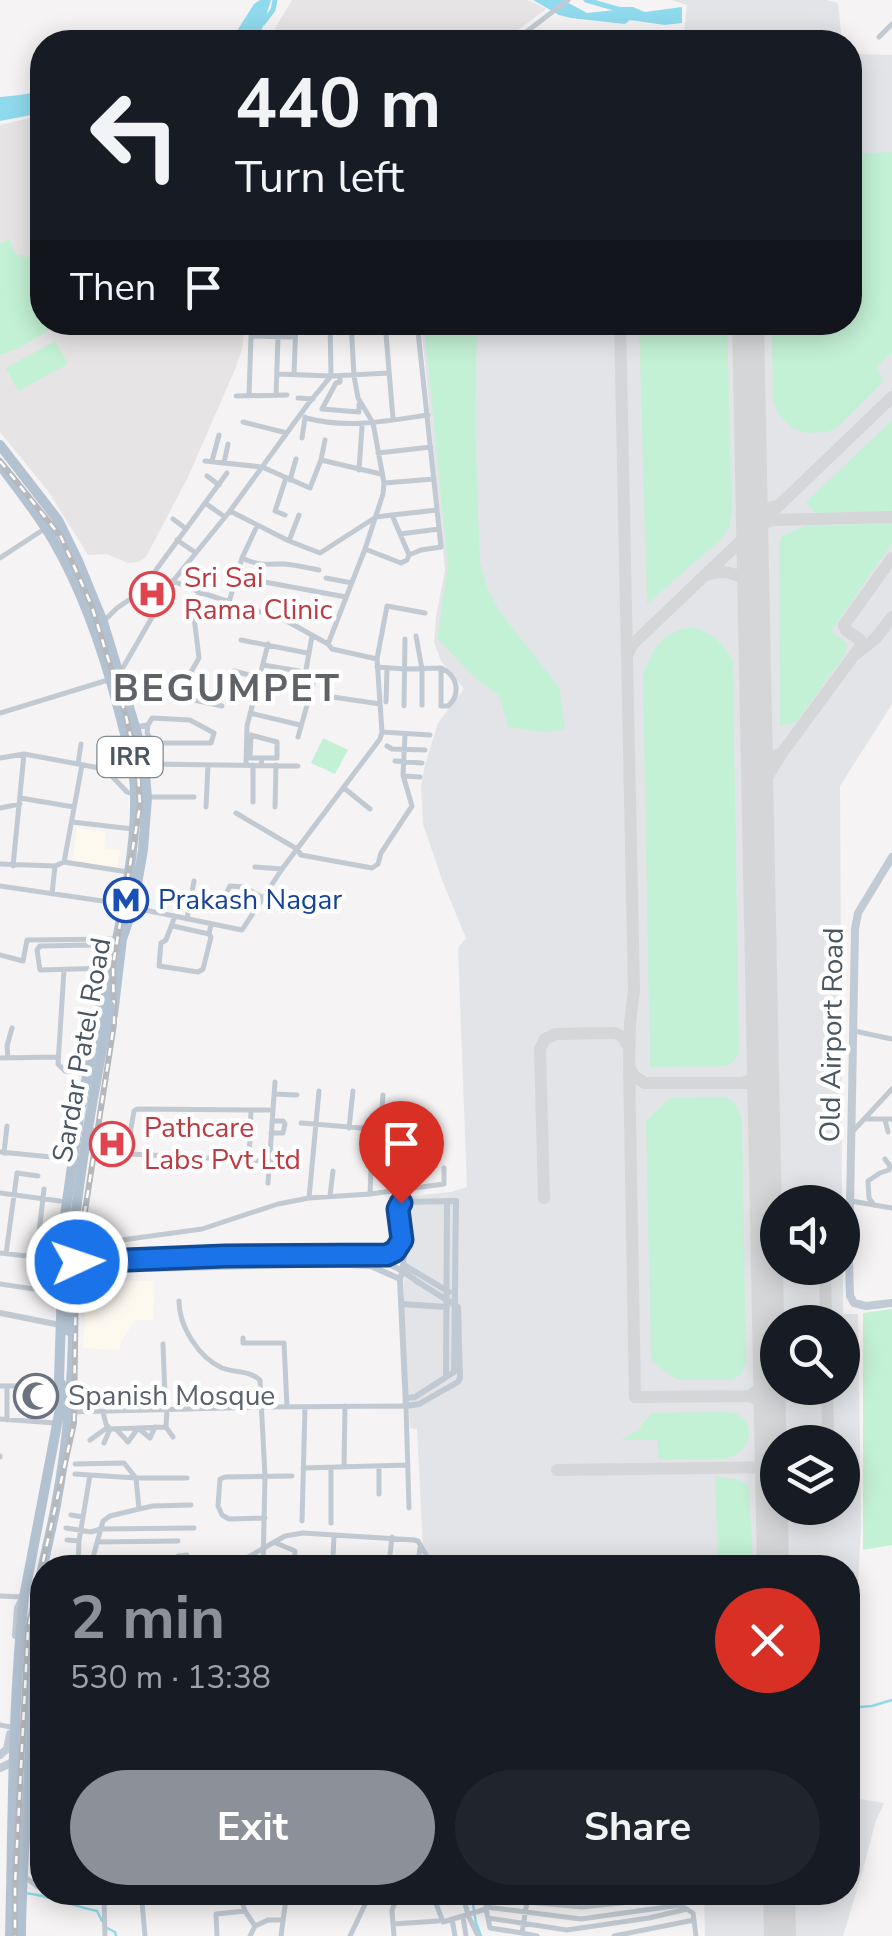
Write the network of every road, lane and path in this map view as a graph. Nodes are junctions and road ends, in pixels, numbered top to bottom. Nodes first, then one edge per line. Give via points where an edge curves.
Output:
1 (568, 0) edge
2 (892, 24) edge
3 (530, 30) edge
4 (879, 38) dead end
5 (296, 335) edge
6 (330, 335) edge
7 (352, 335) edge
8 (386, 335) edge
9 (419, 335) edge
10 (278, 336) junction
11 (291, 337) dead end
12 (389, 372) junction
13 (277, 374) junction
14 (294, 375) junction
15 (331, 376) junction
16 (340, 376) junction
17 (354, 376) junction
18 (287, 395) dead end
19 (236, 396) dead end
20 (249, 396) junction
21 (276, 396) junction
22 (298, 398) dead end
23 (312, 398) junction
24 (361, 403) junction
25 (428, 415) junction
26 (304, 416) junction
27 (393, 420) junction
28 (244, 422) dead end
29 (372, 423) junction
30 (362, 426) dead end
31 (287, 433) junction
32 (219, 435) dead end
33 (302, 438) dead end
34 (325, 440) dead end
35 (228, 444) dead end
36 (0, 445) edge
37 (431, 447) junction
38 (378, 453) junction
39 (296, 459) dead end
40 (321, 460) junction
41 (224, 463) junction
42 (0, 465) edge
43 (262, 468) junction
44 (358, 470) junction
45 (227, 472) dead end
46 (381, 474) junction
47 (207, 476) dead end
48 (434, 478) junction
49 (288, 479) junction
50 (384, 483) junction
51 (218, 485) junction
52 (205, 504) junction
53 (436, 510) junction
54 (230, 511) junction
55 (285, 515) dead end
56 (299, 516) dead end
57 (392, 516) junction
58 (225, 518) junction
59 (376, 518) junction
60 (173, 519) dead end
61 (58, 520) junction
62 (257, 526) junction
63 (46, 528) junction
64 (185, 528) junction
65 (439, 529) junction
66 (400, 534) junction
67 (177, 540) junction
68 (288, 541) junction
69 (365, 549) junction
70 (196, 553) junction
71 (408, 555) junction
72 (0, 558) edge
73 (242, 558) junction
74 (156, 570) dead end
75 (319, 570) dead end
76 (238, 573) junction
77 (326, 578) dead end
78 (173, 581) junction
79 (352, 583) junction
80 (199, 592) junction
81 (346, 596) junction
82 (228, 602) junction
83 (425, 613) dead end
84 (103, 622) junction
85 (312, 636) junction
86 (416, 636) dead end
87 (241, 640) dead end
88 (405, 640) dead end
89 (268, 644) junction
90 (328, 644) junction
91 (308, 653) junction
92 (377, 663) junction
93 (262, 665) junction
94 (387, 668) junction
95 (442, 668) junction
96 (405, 669) junction
97 (422, 669) junction
98 (234, 671) dead end
99 (300, 671) dead end
100 (115, 676) junction
101 (259, 679) junction
102 (299, 688) dead end
103 (326, 696) dead end
104 (383, 703) junction
105 (422, 705) dead end
106 (222, 706) dead end
107 (404, 706) dead end
108 (0, 713) edge
109 (250, 713) junction
110 (148, 725) junction
111 (301, 725) junction
112 (135, 727) junction
113 (382, 732) junction
114 (405, 734) junction
115 (430, 735) dead end
116 (298, 737) dead end
117 (145, 742) junction
118 (82, 744) dead end
119 (388, 746) dead end
120 (404, 749) junction
121 (426, 750) dead end
122 (24, 754) junction
123 (0, 758) edge
124 (395, 761) dead end
125 (262, 762) junction
126 (404, 762) junction
127 (422, 763) dead end
128 (80, 764) junction
129 (144, 764) junction
130 (208, 765) junction
131 (249, 765) junction
132 (276, 765) junction
133 (298, 766) dead end
134 (403, 776) junction
135 (420, 776) dead end
136 (344, 788) junction
137 (141, 796) junction
138 (194, 796) dead end
139 (20, 801) junction
140 (252, 802) dead end
141 (74, 806) junction
142 (206, 807) dead end
143 (275, 807) dead end
144 (0, 808) edge
145 (370, 808) dead end
146 (236, 812) dead end
147 (72, 822) junction
148 (133, 829) junction
149 (297, 849) junction
150 (892, 857) edge
151 (64, 862) junction
152 (0, 864) edge
153 (13, 866) junction
154 (55, 866) junction
155 (255, 868) dead end
156 (282, 870) junction
157 (128, 872) junction
158 (194, 881) dead end
159 (0, 886) edge
160 (52, 894) junction
161 (224, 897) dead end
162 (264, 898) junction
163 (128, 905) junction
164 (175, 916) junction
165 (188, 918) junction
166 (212, 924) junction
167 (173, 926) junction
168 (209, 934) junction
169 (116, 939) junction
170 (0, 955) edge
171 (110, 969) junction
172 (64, 970) junction
173 (106, 1004) junction
174 (12, 1028) dead end
175 (854, 1031) junction
176 (892, 1039) edge
177 (0, 1058) edge
178 (8, 1058) junction
179 (58, 1058) junction
180 (88, 1072) junction
181 (275, 1082) dead end
182 (892, 1090) edge
183 (319, 1091) dead end
184 (353, 1091) dead end
185 (274, 1094) junction
186 (297, 1095) dead end
187 (384, 1095) dead end
188 (250, 1110) junction
189 (273, 1110) junction
190 (64, 1116) dead end
191 (79, 1118) junction
192 (864, 1119) junction
193 (888, 1120) edge
194 (272, 1121) junction
195 (301, 1123) dead end
196 (316, 1124) junction
197 (7, 1126) dead end
198 (349, 1128) junction
199 (94, 1130) dead end
200 (368, 1130) junction
201 (380, 1130) junction
202 (421, 1130) dead end
203 (410, 1132) dead end
204 (852, 1132) junction
205 (888, 1132) dead end
206 (272, 1133) junction
207 (130, 1134) junction
208 (90, 1149) dead end
209 (366, 1151) dead end
210 (2, 1152) edge
211 (130, 1154) junction
212 (73, 1159) junction
213 (885, 1159) dead end
214 (249, 1160) junction
215 (269, 1160) junction
216 (296, 1163) dead end
217 (444, 1168) dead end
218 (372, 1169) dead end
219 (333, 1170) dead end
220 (38, 1176) dead end
221 (268, 1184) dead end
222 (851, 1185) edge
223 (410, 1188) junction
224 (44, 1189) dead end
225 (0, 1193) edge
226 (370, 1194) junction
227 (14, 1195) junction
228 (330, 1196) junction
229 (308, 1198) junction
230 (43, 1199) junction
231 (447, 1201) junction
232 (60, 1202) dead end
233 (860, 1202) edge
234 (874, 1204) junction
235 (892, 1208) edge
236 (64, 1222) junction
237 (78, 1224) junction
238 (402, 1240) junction
239 (78, 1246) dead end
240 (3, 1253) edge
241 (225, 1256) junction
242 (36, 1258) junction
243 (366, 1259) junction
244 (121, 1260) junction
245 (327, 1260) junction
246 (61, 1264) junction
247 (226, 1265) junction
248 (76, 1266) junction
249 (121, 1269) junction
250 (402, 1271) junction
251 (0, 1284) edge
252 (851, 1285) edge
253 (71, 1290) junction
254 (448, 1292) junction
255 (179, 1301) dead end
256 (892, 1303) edge
257 (401, 1304) junction
258 (447, 1307) junction
259 (0, 1313) edge
260 (60, 1324) junction
261 (244, 1338) dead end
262 (163, 1344) dead end
263 (446, 1377) junction
264 (4, 1386) edge
265 (23, 1386) dead end
266 (68, 1391) junction
267 (406, 1402) junction
268 (305, 1406) junction
269 (346, 1406) junction
270 (262, 1407) junction
271 (287, 1407) junction
272 (166, 1409) junction
273 (70, 1412) junction
274 (103, 1412) junction
275 (4, 1420) edge
276 (58, 1424) junction
277 (166, 1426) junction
278 (155, 1427) junction
279 (111, 1428) junction
280 (138, 1428) junction
281 (172, 1437) dead end
282 (90, 1440) dead end
283 (104, 1442) dead end
284 (75, 1464) dead end
285 (408, 1465) junction
286 (379, 1466) junction
287 (344, 1467) junction
288 (303, 1468) junction
289 (332, 1469) junction
290 (75, 1474) dead end
291 (90, 1475) junction
292 (265, 1476) junction
293 (292, 1476) dead end
294 (136, 1478) junction
295 (187, 1478) dead end
296 (379, 1494) dead end
297 (76, 1502) dead end
298 (85, 1503) junction
299 (190, 1505) dead end
300 (409, 1508) dead end
301 (139, 1509) junction
302 (71, 1515) dead end
303 (82, 1518) junction
304 (265, 1518) junction
305 (302, 1521) dead end
306 (331, 1524) dead end
307 (66, 1528) dead end
308 (194, 1528) dead end
309 (101, 1529) junction
310 (80, 1530) junction
311 (334, 1535) junction
312 (392, 1537) junction
313 (67, 1540) dead end
314 (78, 1541) junction
315 (178, 1541) dead end
316 (98, 1542) junction
317 (274, 1542) junction
318 (421, 1546) junction
319 (261, 1550) junction
320 (40, 1555) edge
321 (44, 1555) edge
322 (78, 1555) edge
323 (94, 1555) edge
324 (252, 1555) edge
325 (261, 1555) edge
326 (295, 1555) edge
327 (332, 1555) edge
328 (390, 1555) edge
329 (419, 1555) edge
330 (425, 1555) edge
331 (0, 1596) edge
332 (30, 1597) edge
333 (30, 1600) edge
334 (30, 1620) edge
335 (0, 1725) edge
336 (10, 1727) junction
337 (1, 1753) edge
338 (29, 1764) joint
339 (5, 1765) edge
340 (14, 1892) edge
341 (104, 1905) edge
342 (142, 1905) edge
343 (243, 1905) edge
344 (286, 1905) edge
345 (366, 1905) edge
346 (394, 1905) edge
347 (436, 1905) edge
348 (465, 1905) edge
349 (484, 1905) edge
350 (527, 1905) edge
351 (566, 1905) edge
352 (601, 1905) edge
353 (653, 1905) edge
354 (669, 1905) edge
355 (682, 1905) edge
356 (582, 1906) junction
357 (484, 1909) junction
358 (245, 1911) junction
359 (526, 1912) junction
360 (467, 1915) junction
361 (488, 1918) junction
362 (581, 1918) junction
363 (452, 1919) junction
364 (284, 1920) junction
365 (694, 1920) junction
366 (438, 1921) dead end
367 (524, 1922) junction
368 (393, 1924) junction
369 (256, 1926) junction
370 (550, 1928) junction
371 (583, 1928) junction
372 (511, 1934) edge
373 (522, 1934) junction
374 (10, 1936) edge
375 (20, 1936) edge
376 (106, 1936) edge
377 (144, 1936) edge
378 (217, 1936) edge
379 (250, 1936) edge
380 (281, 1936) edge
381 (350, 1936) edge
382 (394, 1936) edge
383 (455, 1936) edge
384 (466, 1936) edge
385 (478, 1936) edge
386 (537, 1936) edge
387 (548, 1936) edge
388 (614, 1936) edge
389 (696, 1936) edge

1 - 3 street
2 - 4 street
5 - 14 street
6 - 15 street
7 - 17 street
8 - 12 street
9 - 25 street
10 - 11 street
10 - 13 street
10 - 20 street via 251,336
12 - 17 street
12 - 27 street
13 - 14 street
13 - 21 street
14 - 15 street
15 - 16 street
15 - 23 street
16 - 17 street
16 - 24 street via 322,409 358,412
17 - 24 street
18 - 21 street
19 - 20 street
20 - 21 street
22 - 23 street
23 - 26 street
24 - 29 street
25 - 27 street
25 - 37 street
26 - 29 street
26 - 31 street
26 - 33 street
27 - 29 street
28 - 31 street
29 - 38 street
30 - 44 street
31 - 43 street
32 - 41 street via 208,461
34 - 40 street
35 - 41 street
36 - 61 main road, Sardar Patel Road / IRR
37 - 38 street
37 - 48 street
38 - 46 street
39 - 49 street
40 - 44 street
40 - 49 street via 310,488
41 - 43 street
42 - 63 main road, Sardar Patel Road / IRR
43 - 49 street
43 - 54 street
44 - 46 street
45 - 51 street
46 - 50 street
47 - 51 street
48 - 50 street
48 - 53 street
49 - 55 street via 275,509
50 - 59 street
51 - 52 street
52 - 58 street
52 - 64 street
53 - 57 street
53 - 65 street
54 - 58 street
54 - 62 street
56 - 68 street
57 - 59 street
57 - 66 street
58 - 70 street
59 - 68 street via 320,553
59 - 69 street
60 - 64 street
61 - 63 street
61 - 84 main road, Sardar Patel Road / IRR
62 - 68 street
62 - 73 street
63 - 72 street
63 - 100 main road, Sardar Patel Road / IRR
64 - 67 street
65 - 66 street
65 - 71 street via 441,547
66 - 71 street
67 - 70 street
67 - 74 street
69 - 71 street via 401,563
69 - 79 street
70 - 78 street
73 - 75 street
73 - 76 street
76 - 81 street
76 - 82 street
77 - 79 street
78 - 80 street
78 - 84 street via 154,583
78 - 100 street
79 - 81 street
80 - 82 street
80 - 106 street via 193,609 199,658 180,695
81 - 90 street
82 - 85 street via 284,619
83 - 92 street via 388,606
84 - 100 main road, Sardar Patel Road / IRR
85 - 90 street
85 - 91 street
86 - 97 street
87 - 89 street
88 - 96 street
89 - 91 street
89 - 93 street
90 - 92 street
91 - 111 street via 304,682 312,684
92 - 94 street
92 - 104 street
93 - 99 street
93 - 101 street
94 - 96 street
94 - 104 street
95 - 95 street via 442,706 448,706 456,683
95 - 97 street
96 - 97 street
96 - 107 street
97 - 105 street
98 - 101 street
100 - 108 street
100 - 112 main road, Sardar Patel Road / IRR
100 - 137 main road, Sardar Patel Road / IRR
101 - 102 street
101 - 109 street
103 - 104 street
104 - 113 street
109 - 111 street
109 - 131 street
110 - 112 street
110 - 117 street
110 - 117 street via 152,718 190,720 214,733 211,743
111 - 116 street
112 - 117 main road, Sardar Patel Road / IRR
113 - 114 street
113 - 136 street
114 - 115 street
114 - 120 street
117 - 129 main road, Sardar Patel Road / IRR
118 - 128 street
119 - 120 street
120 - 121 street
120 - 126 street
122 - 123 street
122 - 128 street
122 - 139 street
124 - 126 street
125 - 125 street via 277,758 277,742 251,735 250,758
125 - 131 street
125 - 132 street
126 - 127 street
126 - 134 street
128 - 137 street via 105,769 126,792
128 - 141 street
129 - 130 street
129 - 137 main road, Sardar Patel Road / IRR
130 - 131 street
130 - 142 street
131 - 140 street
132 - 133 street
132 - 143 street
134 - 135 street
134 - 149 street via 412,806 378,864 348,865
136 - 145 street
136 - 149 street
137 - 138 street
137 - 148 main road, Sardar Patel Road / IRR
137 - 163 main road, Sardar Patel Road / IRR via 143,850
139 - 141 street
139 - 144 street
139 - 153 street
141 - 147 street
146 - 149 street
147 - 148 street
147 - 151 street
148 - 157 main road, Sardar Patel Road / IRR
149 - 156 street
150 - 175 main road, Old Airport Road via 858,914
151 - 154 street
151 - 157 street
152 - 153 street
153 - 154 street
154 - 160 street
155 - 156 street
156 - 162 street
157 - 163 main road, Sardar Patel Road / IRR
158 - 165 street
159 - 160 street
160 - 163 street
161 - 162 street via 230,886
162 - 166 street via 242,930
163 - 164 street
163 - 169 main road, Sardar Patel Road / IRR
163 - 171 main road, Sardar Patel Road / IRR
164 - 165 street
164 - 167 street
165 - 166 street
166 - 168 street
167 - 168 street
167 - 168 street via 161,943 159,966 203,969
169 - 170 street via 26,940 22,961
169 - 171 main road, Sardar Patel Road / IRR
171 - 172 street
171 - 172 street via 99,946 40,946 40,970
171 - 173 main road, IRR
171 - 237 main road, Sardar Patel Road / IRR via 116,1002
172 - 179 street
173 - 180 main road, Sardar Patel Road / IRR
173 - 266 main road, IRR, bridge via 72,1230
174 - 178 street
175 - 176 street
175 - 204 main road, Old Airport Road
177 - 178 street
178 - 179 street
179 - 180 street via 62,1069
180 - 191 main road, Sardar Patel Road / IRR
181 - 185 street
182 - 192 street
183 - 196 street
184 - 198 street
185 - 186 street
185 - 189 street
187 - 201 street
188 - 189 street
188 - 207 street via 137,1109
188 - 214 street
189 - 194 street
190 - 191 street
191 - 212 main road, Sardar Patel Road / IRR
192 - 193 street
192 - 204 street
193 - 205 street
194 - 206 street
194 - 206 street via 283,1121 284,1130
195 - 196 street
196 - 198 street
196 - 229 street
197 - 210 street
198 - 200 street
199 - 207 street
200 - 201 street
200 - 209 street
201 - 203 street
202 - 223 street
204 - 222 main road, Old Airport Road
206 - 215 street
207 - 211 street
208 - 211 street
210 - 212 street
211 - 214 street
212 - 236 main road, Sardar Patel Road / IRR
213 - 234 street via 888,1170 868,1181
214 - 215 street
215 - 216 street
215 - 221 street
217 - 223 street via 444,1184
218 - 226 street
219 - 228 street
220 - 227 street via 17,1173
223 - 226 street
224 - 230 street
225 - 227 street
226 - 228 street
227 - 230 street
227 - 240 street
228 - 229 street
229 - 239 street via 202,1229
230 - 232 street
230 - 242 street
231 - 238 street via 401,1203
231 - 254 street
231 - 263 street via 456,1201 454,1372
233 - 234 street
234 - 235 street
236 - 237 main road
236 - 246 main road, Sardar Patel Road / IRR
237 - 248 main road, Sardar Patel Road / IRR
238 - 243 street via 392,1253
238 - 250 street
240 - 242 street
241 - 244 street
241 - 245 street
241 - 247 street
242 - 246 street
243 - 245 street
243 - 250 street
243 - 250 street
244 - 248 street
244 - 249 street
245 - 247 street
246 - 253 main road, Sardar Patel Road / IRR
247 - 249 street
248 - 249 street
248 - 253 main road, Sardar Patel Road / IRR
250 - 254 street
250 - 257 street
250 - 267 street, bridge via 458,1307 458,1382 419,1404
251 - 253 street
252 - 256 main road, Old Airport Road via 854,1304
253 - 260 main road, Sardar Patel Road / IRR
253 - 266 main road, Sardar Patel Road / IRR
254 - 258 street
255 - 270 street via 184,1327 206,1357 260,1380
257 - 258 street
257 - 267 street
258 - 263 street
259 - 260 street
260 - 266 main road, Sardar Patel Road / IRR via 59,1381
261 - 271 street via 284,1343
262 - 266 street via 166,1396
263 - 267 street
264 - 265 street
264 - 275 street
266 - 273 main road, Sardar Patel Road / IRR
266 - 276 main road, Sardar Patel Road / IRR
267 - 269 street
267 - 285 street
268 - 269 street
268 - 271 street
268 - 288 street
269 - 287 street
270 - 271 street
270 - 272 street
270 - 292 street
272 - 274 street
272 - 277 street
273 - 274 street
273 - 321 main road, Sardar Patel Road / IRR
274 - 279 street
275 - 276 street
276 - 320 main road, Sardar Patel Road / IRR
277 - 278 street
277 - 281 street
278 - 280 street
278 - 280 street via 150,1438
279 - 280 street
279 - 280 street via 128,1442
279 - 282 street
279 - 283 street
284 - 294 street via 124,1462
285 - 286 street
285 - 300 street
286 - 287 street
286 - 296 street
287 - 289 street
288 - 289 street
288 - 305 street
289 - 306 street
290 - 291 street
291 - 294 street
291 - 298 street
292 - 293 street
292 - 304 street
292 - 304 street via 222,1478 218,1500 226,1518
294 - 295 street
294 - 301 street
297 - 298 street
298 - 303 street
299 - 301 street
301 - 309 street via 106,1518
302 - 303 street
303 - 310 street
304 - 319 street
307 - 310 street
308 - 309 street
309 - 310 street
309 - 316 street
310 - 314 street
311 - 312 street
311 - 317 street via 303,1533
311 - 327 street
312 - 318 street
312 - 328 street
313 - 314 street
314 - 322 street
315 - 316 street
316 - 323 street
317 - 319 street
317 - 326 street
318 - 329 street
318 - 330 street
319 - 324 street
319 - 325 street
331 - 332 street
333 - 336 main road via 18,1608
334 - 339 main road, Sardar Patel Road / IRR
335 - 336 street
336 - 337 main road
337 - 339 street
338 - 339 main road
338 - 340 main road, Sardar Patel Road / IRR
339 - 340 main road, Sardar Patel Road / IRR
340 - 374 main road, Sardar Patel Road / IRR
340 - 375 main road, Sardar Patel Road / IRR
341 - 376 street
342 - 377 street
343 - 358 street
344 - 364 street
345 - 381 street
346 - 368 street
347 - 363 street via 441,1921
348 - 360 street
349 - 357 street
350 - 359 street
351 - 356 street
352 - 356 street
353 - 362 street
354 - 371 street via 649,1918
355 - 365 street
356 - 362 street
357 - 359 street
357 - 360 street
357 - 361 street
358 - 369 street
358 - 378 street via 216,1914
359 - 362 street
359 - 367 street
360 - 363 street
360 - 384 street
360 - 385 street
361 - 367 street
361 - 372 street via 490,1928
362 - 371 street
363 - 383 street
364 - 369 street
364 - 380 street
365 - 388 street
365 - 389 street
366 - 368 street
367 - 370 street
367 - 373 street
368 - 382 street
369 - 379 street
370 - 371 street
370 - 387 street
372 - 373 street
373 - 386 street

